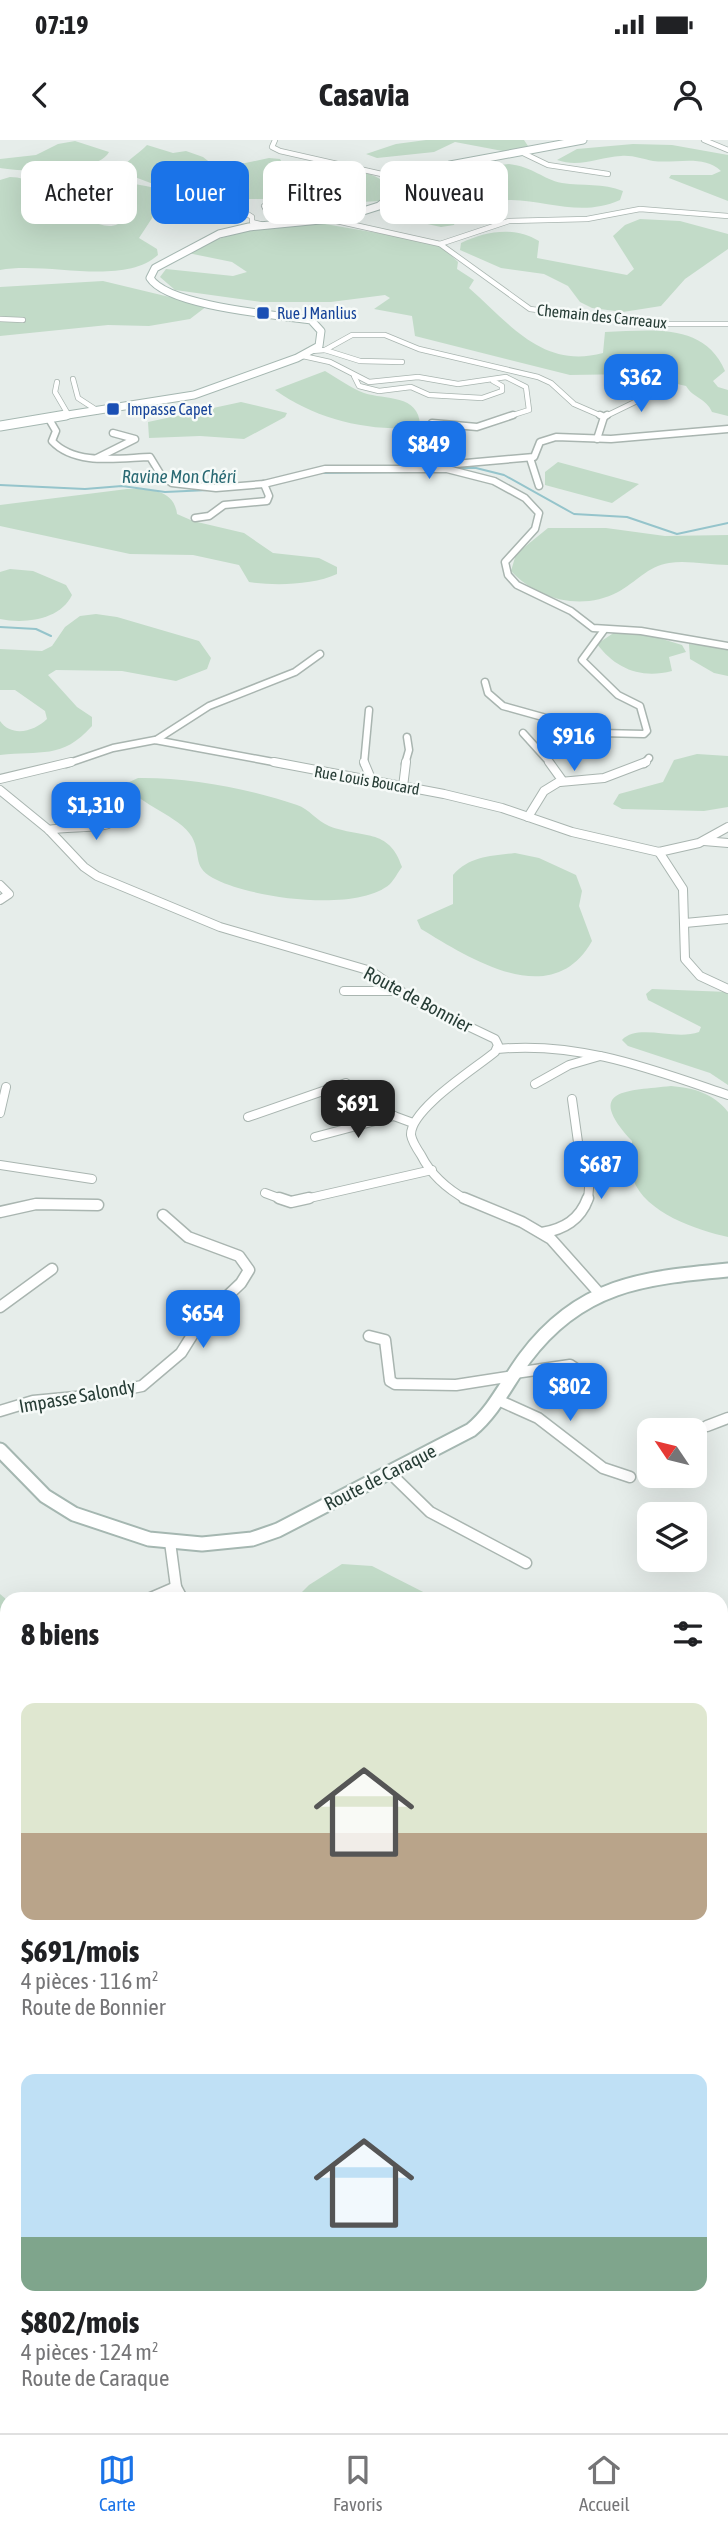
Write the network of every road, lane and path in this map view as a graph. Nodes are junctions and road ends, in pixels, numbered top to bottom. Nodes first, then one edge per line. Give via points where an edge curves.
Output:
1 (275, 140) edge
2 (583, 140) edge
3 (704, 140) edge
4 (558, 142) edge
5 (728, 150) edge
6 (520, 152) junction
7 (472, 161) edge
8 (380, 174) edge
9 (608, 174) dead end
10 (249, 215) edge
11 (728, 216) edge
12 (274, 224) edge
13 (350, 224) edge
14 (264, 225) junction
15 (440, 244) junction
16 (0, 320) edge
17 (23, 320) dead end
18 (728, 324) edge
19 (326, 350) junction
20 (312, 351) junction
21 (303, 356) junction
22 (402, 362) dead end
23 (354, 374) junction
24 (73, 379) dead end
25 (494, 380) junction
26 (57, 382) dead end
27 (634, 383) dead end
28 (98, 411) junction
29 (69, 416) junction
30 (604, 417) junction
31 (48, 419) junction
32 (432, 423) dead end
33 (0, 426) edge
34 (728, 429) edge
35 (113, 433) dead end
36 (597, 439) junction
37 (97, 458) junction
38 (530, 458) junction
39 (429, 467) junction
40 (264, 484) junction
41 (540, 486) dead end
42 (195, 518) dead end
43 (604, 630) junction
44 (728, 646) edge
45 (320, 654) dead end
46 (485, 682) dead end
47 (369, 710) dead end
48 (523, 733) dead end
49 (407, 737) dead end
50 (155, 740) junction
51 (649, 758) dead end
52 (0, 779) edge
53 (372, 781) junction
54 (560, 782) junction
55 (403, 787) junction
56 (0, 790) edge
57 (528, 817) junction
58 (107, 818) dead end
59 (728, 827) edge
60 (49, 830) junction
61 (704, 841) junction
62 (728, 843) edge
63 (659, 852) junction
64 (0, 885) edge
65 (0, 900) edge
66 (728, 919) edge
67 (685, 923) junction
68 (728, 989) edge
69 (344, 991) dead end
70 (401, 991) junction
71 (497, 1049) junction
72 (601, 1056) junction
73 (535, 1084) dead end
74 (6, 1087) dead end
75 (728, 1095) edge
76 (572, 1099) dead end
77 (0, 1113) edge
78 (394, 1116) junction
79 (248, 1117) dead end
80 (413, 1124) junction
81 (315, 1137) dead end
82 (0, 1165) edge
83 (432, 1170) junction
84 (92, 1179) dead end
85 (265, 1193) dead end
86 (98, 1205) dead end
87 (0, 1212) edge
88 (163, 1215) dead end
89 (542, 1233) junction
90 (52, 1269) dead end
91 (728, 1270) edge
92 (599, 1293) junction
93 (0, 1307) edge
94 (369, 1336) dead end
95 (514, 1375) junction
96 (498, 1400) junction
97 (593, 1400) dead end
98 (0, 1411) edge
99 (728, 1418) edge
100 (707, 1426) dead end
101 (0, 1450) edge
102 (388, 1471) junction
103 (631, 1477) dead end
104 (170, 1542) junction
105 (526, 1563) dead end
106 (176, 1587) junction
107 (164, 1592) edge
108 (179, 1592) edge

1 - 8 street via 272,147 280,150
2 - 4 main road
3 - 5 street
4 - 6 main road
6 - 7 main road
6 - 9 street via 548,165
10 - 14 street via 252,222
11 - 15 street via 640,209 587,219 509,221
12 - 14 main road
13 - 15 street, Chemain des Carreaux
14 - 20 main road via 219,234 194,245 155,268 150,278 155,286 186,299 311,320 323,332 319,346
15 - 18 street, Chemain des Carreaux via 530,309 643,324
16 - 17 street
19 - 20 street
19 - 22 street via 364,362
19 - 30 street via 352,335 390,336 419,349 538,377 574,404
20 - 21 main road
21 - 23 street
21 - 28 main road via 204,392
23 - 25 street via 373,382 404,377 451,384
23 - 25 street via 359,386 372,390 411,387 429,394 482,398 502,391
24 - 28 street via 78,398
25 - 32 street via 506,377 524,384 530,409 477,427
26 - 29 street via 55,392
27 - 30 street via 635,403
28 - 29 main road
29 - 31 main road
30 - 36 street
31 - 33 main road
31 - 37 street via 56,431 54,446
34 - 36 street
35 - 37 street via 135,439
36 - 38 street via 548,439 540,442 537,456
37 - 40 street via 150,457 161,475 179,485
38 - 39 street
38 - 41 street
39 - 40 street via 325,469
39 - 43 street via 487,478 536,508 539,522 505,562 508,575 517,585
40 - 42 street via 267,501 224,505 209,516
43 - 44 street via 641,631
43 - 46 street via 582,660 618,695 640,706 644,734 600,733 503,706 488,693
45 - 50 street via 295,672 209,706
47 - 53 street via 364,764
48 - 54 street via 561,777
49 - 55 street via 411,748
50 - 52 street, Rue Louis Boucard
50 - 53 street, Rue Louis Boucard
51 - 54 street via 620,773
53 - 55 street, Rue Louis Boucard
54 - 57 street via 544,791
55 - 57 street, Rue Louis Boucard
56 - 60 street, Route de Bonnier
57 - 63 street, Rue Louis Boucard
58 - 60 street via 101,828 76,825
59 - 61 street, Rue Louis Boucard
60 - 70 street, Route de Bonnier via 97,876 220,927 371,971
61 - 62 street
61 - 63 street, Rue Louis Boucard
63 - 67 street via 683,889
64 - 65 street via 9,894
66 - 67 street
67 - 68 street via 685,959 700,976
69 - 70 street
70 - 71 street, Route de Bonnier via 491,1037
71 - 72 street via 545,1044
71 - 80 street
72 - 73 street via 569,1065
72 - 75 street
74 - 77 street
76 - 89 street via 578,1141 589,1171 588,1192 578,1218 569,1227
78 - 79 street via 344,1083
78 - 80 street
78 - 81 street
80 - 83 street via 411,1137
82 - 84 street
83 - 85 street via 291,1202
83 - 89 street via 455,1196
86 - 87 street via 36,1204
88 - 98 street, Impasse Salondy via 186,1237 246,1261 249,1270 241,1283 206,1315 181,1353 142,1386 33,1401
89 - 92 street
90 - 93 street
91 - 92 main road, Route de Caraque via 638,1280
92 - 95 main road, Route de Caraque via 585,1299 544,1334
94 - 95 street via 385,1340 390,1381 395,1384 456,1385
95 - 96 main road, Route de Caraque
95 - 97 street via 570,1365 579,1371
96 - 102 main road, Route de Caraque via 471,1430
96 - 103 street via 538,1418 603,1468
99 - 100 street
101 - 104 main road, Route de Caraque via 38,1491 64,1508 115,1531
102 - 104 main road, Route de Caraque via 253,1539
102 - 105 street via 430,1512
104 - 106 street
106 - 107 street
106 - 108 street

